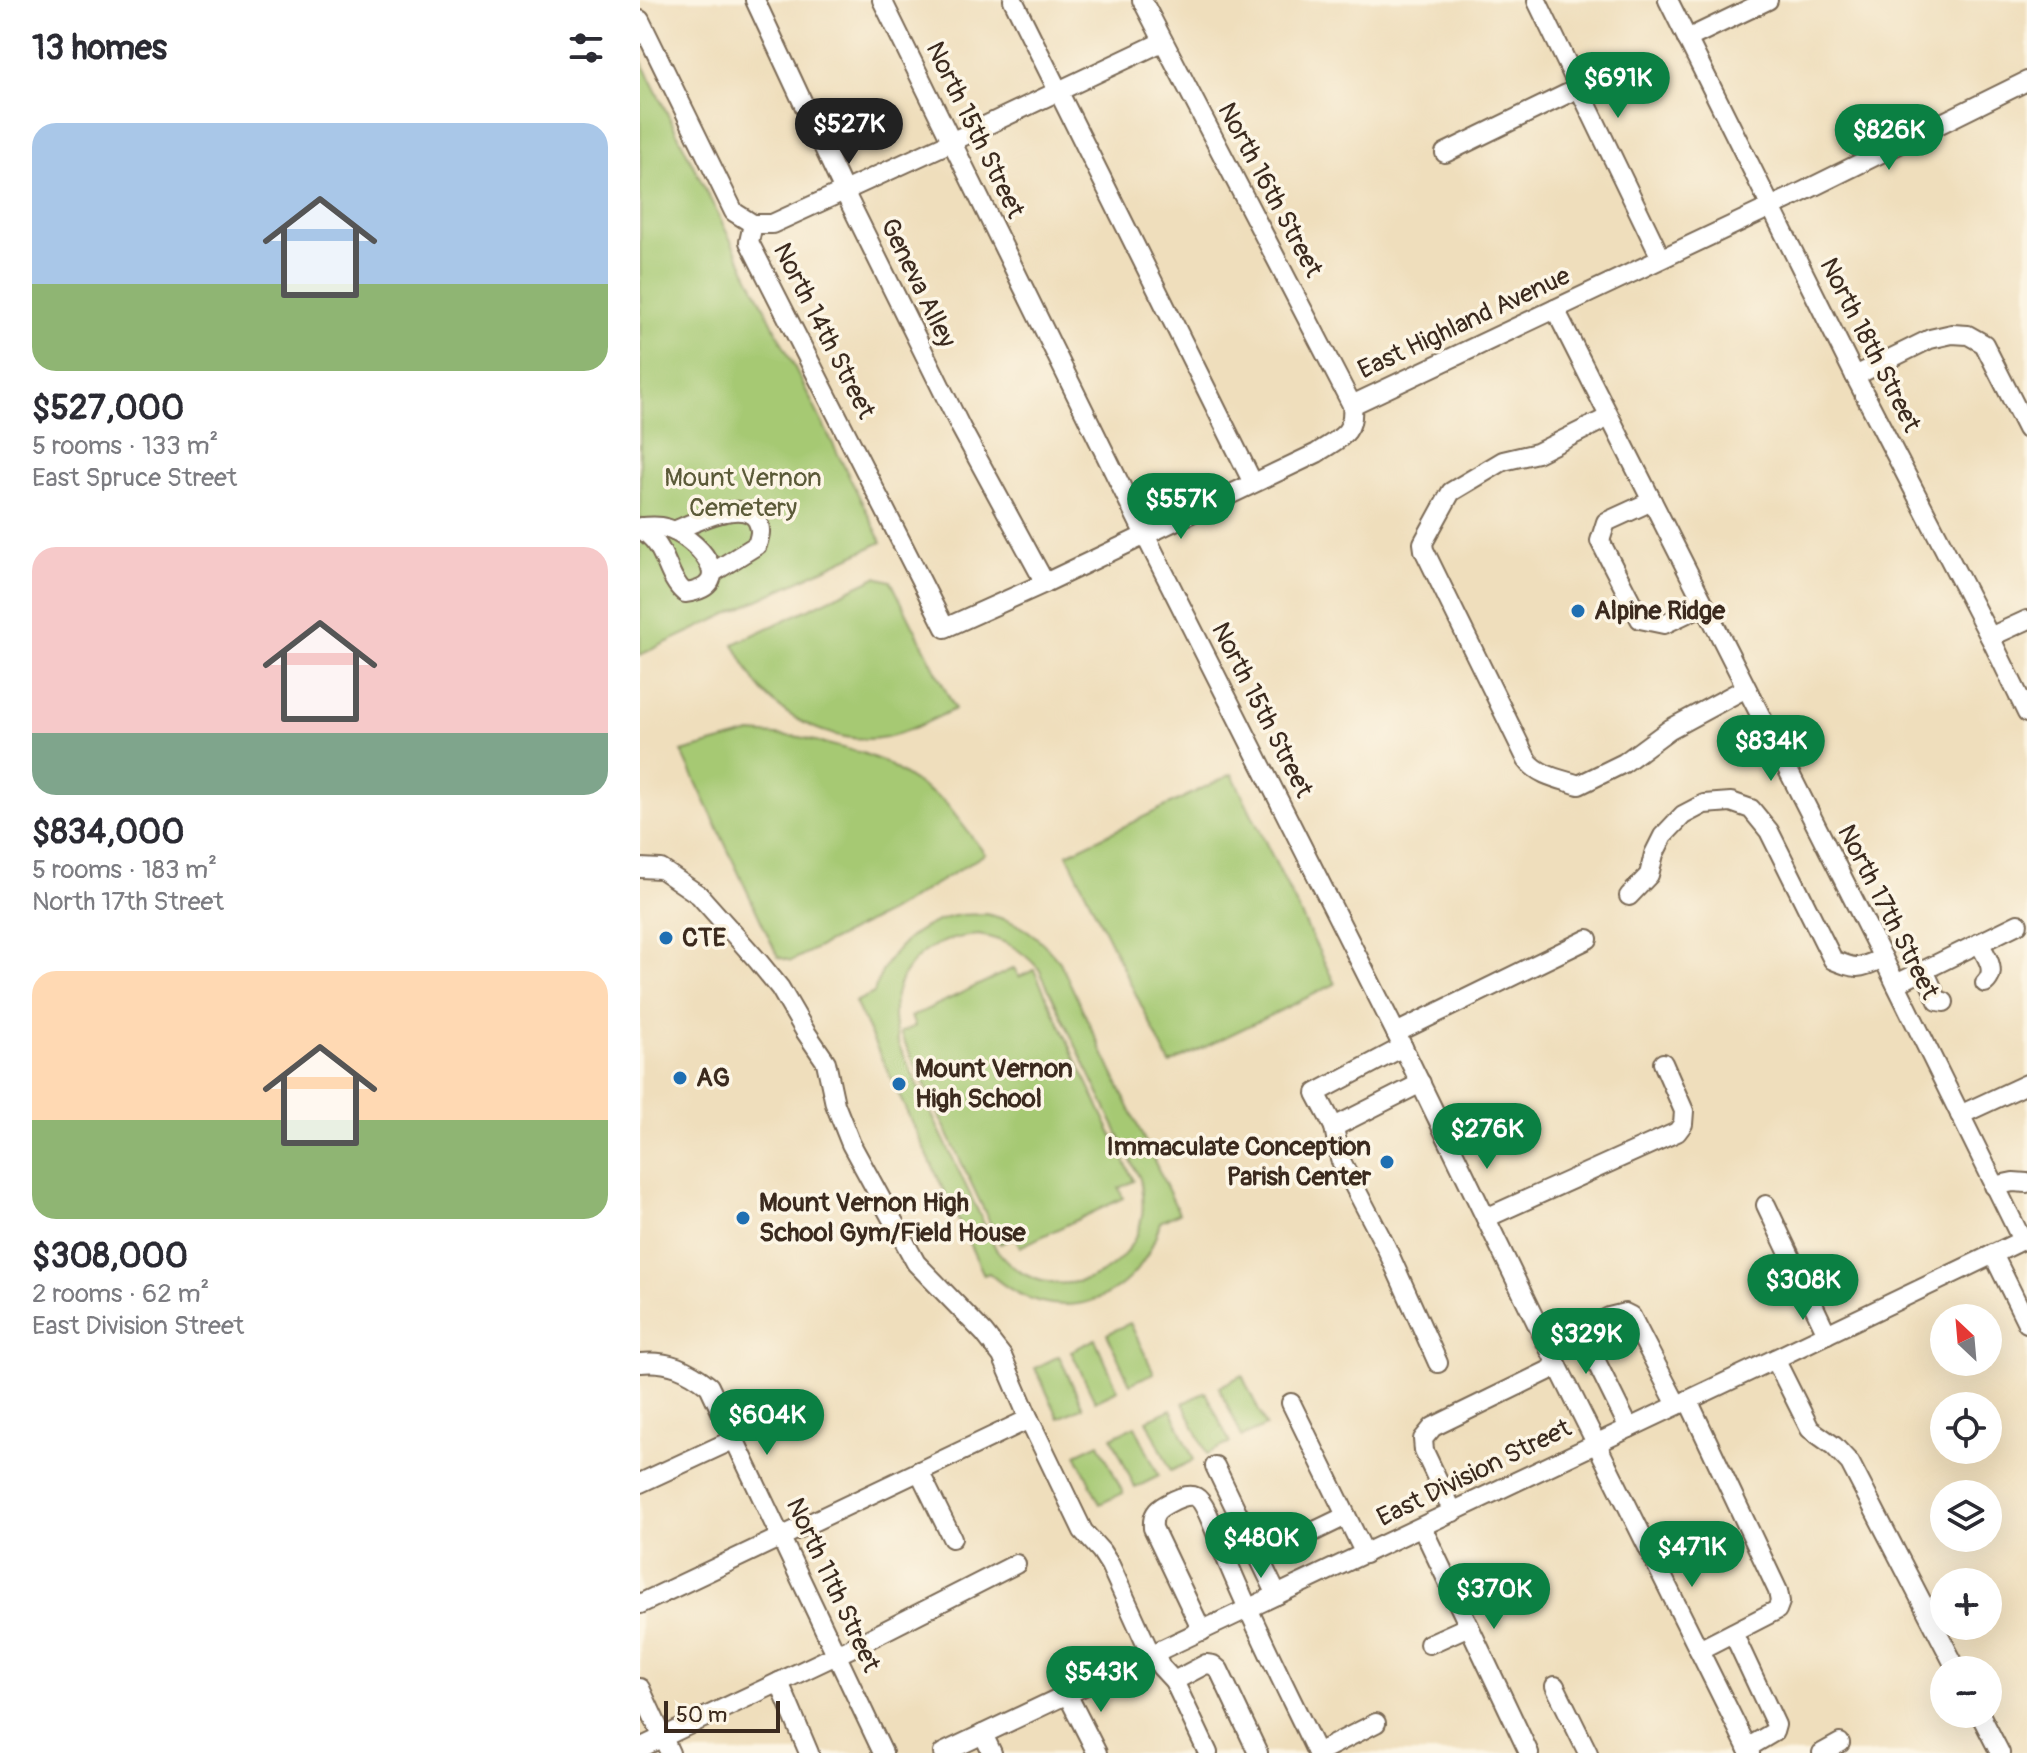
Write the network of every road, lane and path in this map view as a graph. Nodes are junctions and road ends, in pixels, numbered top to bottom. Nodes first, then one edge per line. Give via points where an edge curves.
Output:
1 (755, 0) edge
2 (882, 0) edge
3 (1013, 0) edge
4 (1142, 0) edge
5 (1668, 0) edge
6 (1768, 0) edge
7 (1537, 1) edge
8 (640, 20) edge
9 (1687, 39) junction
10 (1162, 42) junction
11 (2027, 81) edge
12 (1579, 88) junction
13 (1058, 91) junction
14 (951, 142) junction
15 (1445, 153) dead end
16 (844, 191) junction
17 (1770, 207) junction
18 (753, 224) junction
19 (1661, 258) junction
20 (1555, 309) junction
21 (1855, 376) junction
22 (1352, 405) junction
23 (1609, 417) junction
24 (2027, 429) edge
25 (1253, 483) junction
26 (1652, 501) junction
27 (640, 528) edge
28 (674, 531) junction
29 (1145, 535) junction
30 (712, 573) junction
31 (1045, 583) junction
32 (1704, 605) junction
33 (2027, 620) edge
34 (945, 628) joint
35 (1990, 637) junction
36 (1746, 688) junction
37 (2027, 713) edge
38 (640, 868) edge
39 (1629, 896) dead end
40 (2018, 924) dead end
41 (1588, 939) dead end
42 (1979, 943) junction
43 (1883, 958) junction
44 (1924, 970) junction
45 (1985, 983) dead end
46 (1896, 984) junction
47 (1944, 1002) dead end
48 (1400, 1040) junction
49 (1663, 1063) dead end
50 (1421, 1083) junction
51 (2027, 1084) edge
52 (1960, 1115) junction
53 (1334, 1127) junction
54 (2027, 1183) edge
55 (1994, 1186) junction
56 (1766, 1205) dead end
57 (1486, 1218) junction
58 (2024, 1239) edge
59 (1993, 1254) junction
60 (2027, 1323) edge
61 (1581, 1331) junction
62 (1827, 1334) junction
63 (1549, 1348) junction
64 (1775, 1359) junction
65 (640, 1363) edge
66 (1438, 1363) dead end
67 (1558, 1366) junction
68 (1682, 1402) junction
69 (1291, 1403) dead end
70 (1029, 1419) junction
71 (1629, 1428) junction
72 (735, 1439) junction
73 (1596, 1443) junction
74 (1215, 1466) dead end
75 (919, 1471) junction
76 (640, 1483) edge
77 (1453, 1512) junction
78 (1346, 1516) junction
79 (1422, 1527) junction
80 (782, 1536) junction
81 (952, 1538) dead end
82 (1365, 1554) junction
83 (1259, 1558) junction
84 (1016, 1564) dead end
85 (1277, 1595) junction
86 (640, 1604) edge
87 (1248, 1609) junction
88 (1469, 1626) junction
89 (1202, 1631) junction
90 (1733, 1633) junction
91 (1429, 1644) dead end
92 (1699, 1650) junction
93 (837, 1654) junction
94 (1153, 1654) junction
95 (1950, 1656) edge
96 (1174, 1681) junction
97 (779, 1682) junction
98 (1555, 1686) dead end
99 (640, 1688) edge
100 (1067, 1694) junction
101 (1376, 1723) dead end
102 (1987, 1728) edge
103 (983, 1734) junction
104 (1840, 1743) dead end
105 (667, 1745) edge
106 (640, 1748) edge
107 (1748, 1750) edge
108 (809, 1753) edge
109 (883, 1753) edge
110 (943, 1753) edge
111 (992, 1753) edge
112 (1097, 1753) edge
113 (1208, 1753) edge
114 (1258, 1753) edge
115 (1317, 1753) edge
116 (1529, 1753) edge
117 (1588, 1753) edge
118 (1822, 1753) edge
119 (2000, 1753) edge

1 - 16 street, Geneva Alley
2 - 14 street, North 15th Street
3 - 13 street
4 - 10 street, North 16th Street
5 - 9 street, North 18th Street
6 - 9 street
7 - 12 street
8 - 18 street, North 14th Street via 734,212
9 - 17 street, North 18th Street
10 - 13 street
10 - 22 street, North 16th Street
11 - 17 street, East Highland Avenue
12 - 15 street
12 - 19 street
13 - 14 street
13 - 25 street
14 - 16 street
14 - 29 street, North 15th Street
16 - 18 street via 772,224
16 - 31 street, Geneva Alley via 961,428
17 - 19 street, East Highland Avenue
17 - 21 street, North 18th Street
18 - 34 street, North 14th Street via 749,242
19 - 20 street, East Highland Avenue
20 - 22 street, East Highland Avenue
20 - 23 street, North 17th Street
21 - 24 street via 1930,339 1968,335 1984,344
21 - 35 street, North 18th Street
22 - 25 street, East Highland Avenue via 1354,419 1347,433
23 - 26 street, North 17th Street
23 - 36 street via 1537,453 1503,461 1451,492 1423,543 1527,760 1532,767 1579,785
25 - 29 street, East Highland Avenue
26 - 32 street, North 17th Street
26 - 32 street via 1606,522 1600,541 1620,581 1640,619 1664,624
27 - 28 street via 663,526
27 - 30 street via 654,537 685,593 702,589
28 - 30 street via 703,552
28 - 30 street via 734,510 755,518 761,532 757,545
29 - 31 street, East Highland Avenue
29 - 48 street, North 15th Street
31 - 34 street, East Highland Avenue
32 - 36 street, North 17th Street
33 - 35 street
35 - 37 street, North 18th Street
36 - 43 street, North 17th Street
38 - 70 street via 661,869 699,895 780,988 826,1062 851,1144 916,1263 1002,1356
39 - 43 street via 1649,875 1663,836 1683,815 1704,804 1731,802 1751,809 1769,831 1833,960 1854,968
40 - 42 street
41 - 48 street
42 - 44 street
42 - 45 street via 1991,965
43 - 46 street, North 17th Street
44 - 46 street
44 - 47 street via 1938,1001
46 - 52 street, North 17th Street
48 - 50 street, North 15th Street
48 - 53 street via 1316,1093
49 - 57 street via 1684,1111 1677,1132
50 - 53 street
50 - 57 street, North 15th Street
51 - 52 street
52 - 55 street, North 17th Street
53 - 66 street via 1340,1159
54 - 55 street
55 - 58 street, North 17th Street
56 - 62 street
57 - 63 street, North 15th Street
58 - 59 street, East Division Street
59 - 60 street
59 - 62 street, East Division Street
61 - 63 street
61 - 68 street via 1609,1317 1631,1316
61 - 71 street
62 - 64 street, East Division Street
63 - 67 street, North 15th Street
64 - 68 street, East Division Street
64 - 95 street via 1810,1429 1850,1463
65 - 72 street, North 11th Street via 671,1364 709,1386
67 - 73 street, North 15th Street
67 - 77 street via 1433,1427 1423,1439
68 - 71 street, East Division Street
68 - 90 street via 1778,1591 1777,1610
69 - 78 street
70 - 75 street
70 - 94 street via 1083,1531 1110,1565
71 - 73 street, East Division Street
72 - 76 street
72 - 80 street, North 11th Street
73 - 77 street, East Division Street
73 - 92 street, North 15th Street
74 - 83 street
75 - 80 street
75 - 81 street
77 - 79 street, East Division Street
78 - 82 street
78 - 83 street
79 - 82 street, East Division Street
79 - 88 street
80 - 86 street
80 - 93 street, North 11th Street
82 - 85 street, East Division Street
83 - 85 street
84 - 93 street
85 - 87 street, East Division Street
87 - 89 street, East Division Street
87 - 89 street via 1199,1499 1193,1495 1168,1503 1155,1511 1153,1528
87 - 115 street
88 - 91 street
88 - 116 street
89 - 94 street, East Division Street
90 - 92 street
90 - 107 street via 1776,1725
92 - 107 street, North 15th Street
93 - 97 street
93 - 109 street, North 11th Street
94 - 96 street
94 - 100 street, East Division Street
96 - 113 street
96 - 114 street via 1206,1664 1219,1670
97 - 105 street
97 - 108 street
98 - 117 street
99 - 105 street
100 - 103 street, East Division Street
100 - 112 street
101 - 115 street
102 - 119 street
103 - 110 street, East Division Street
103 - 111 street
104 - 118 street
105 - 106 street

